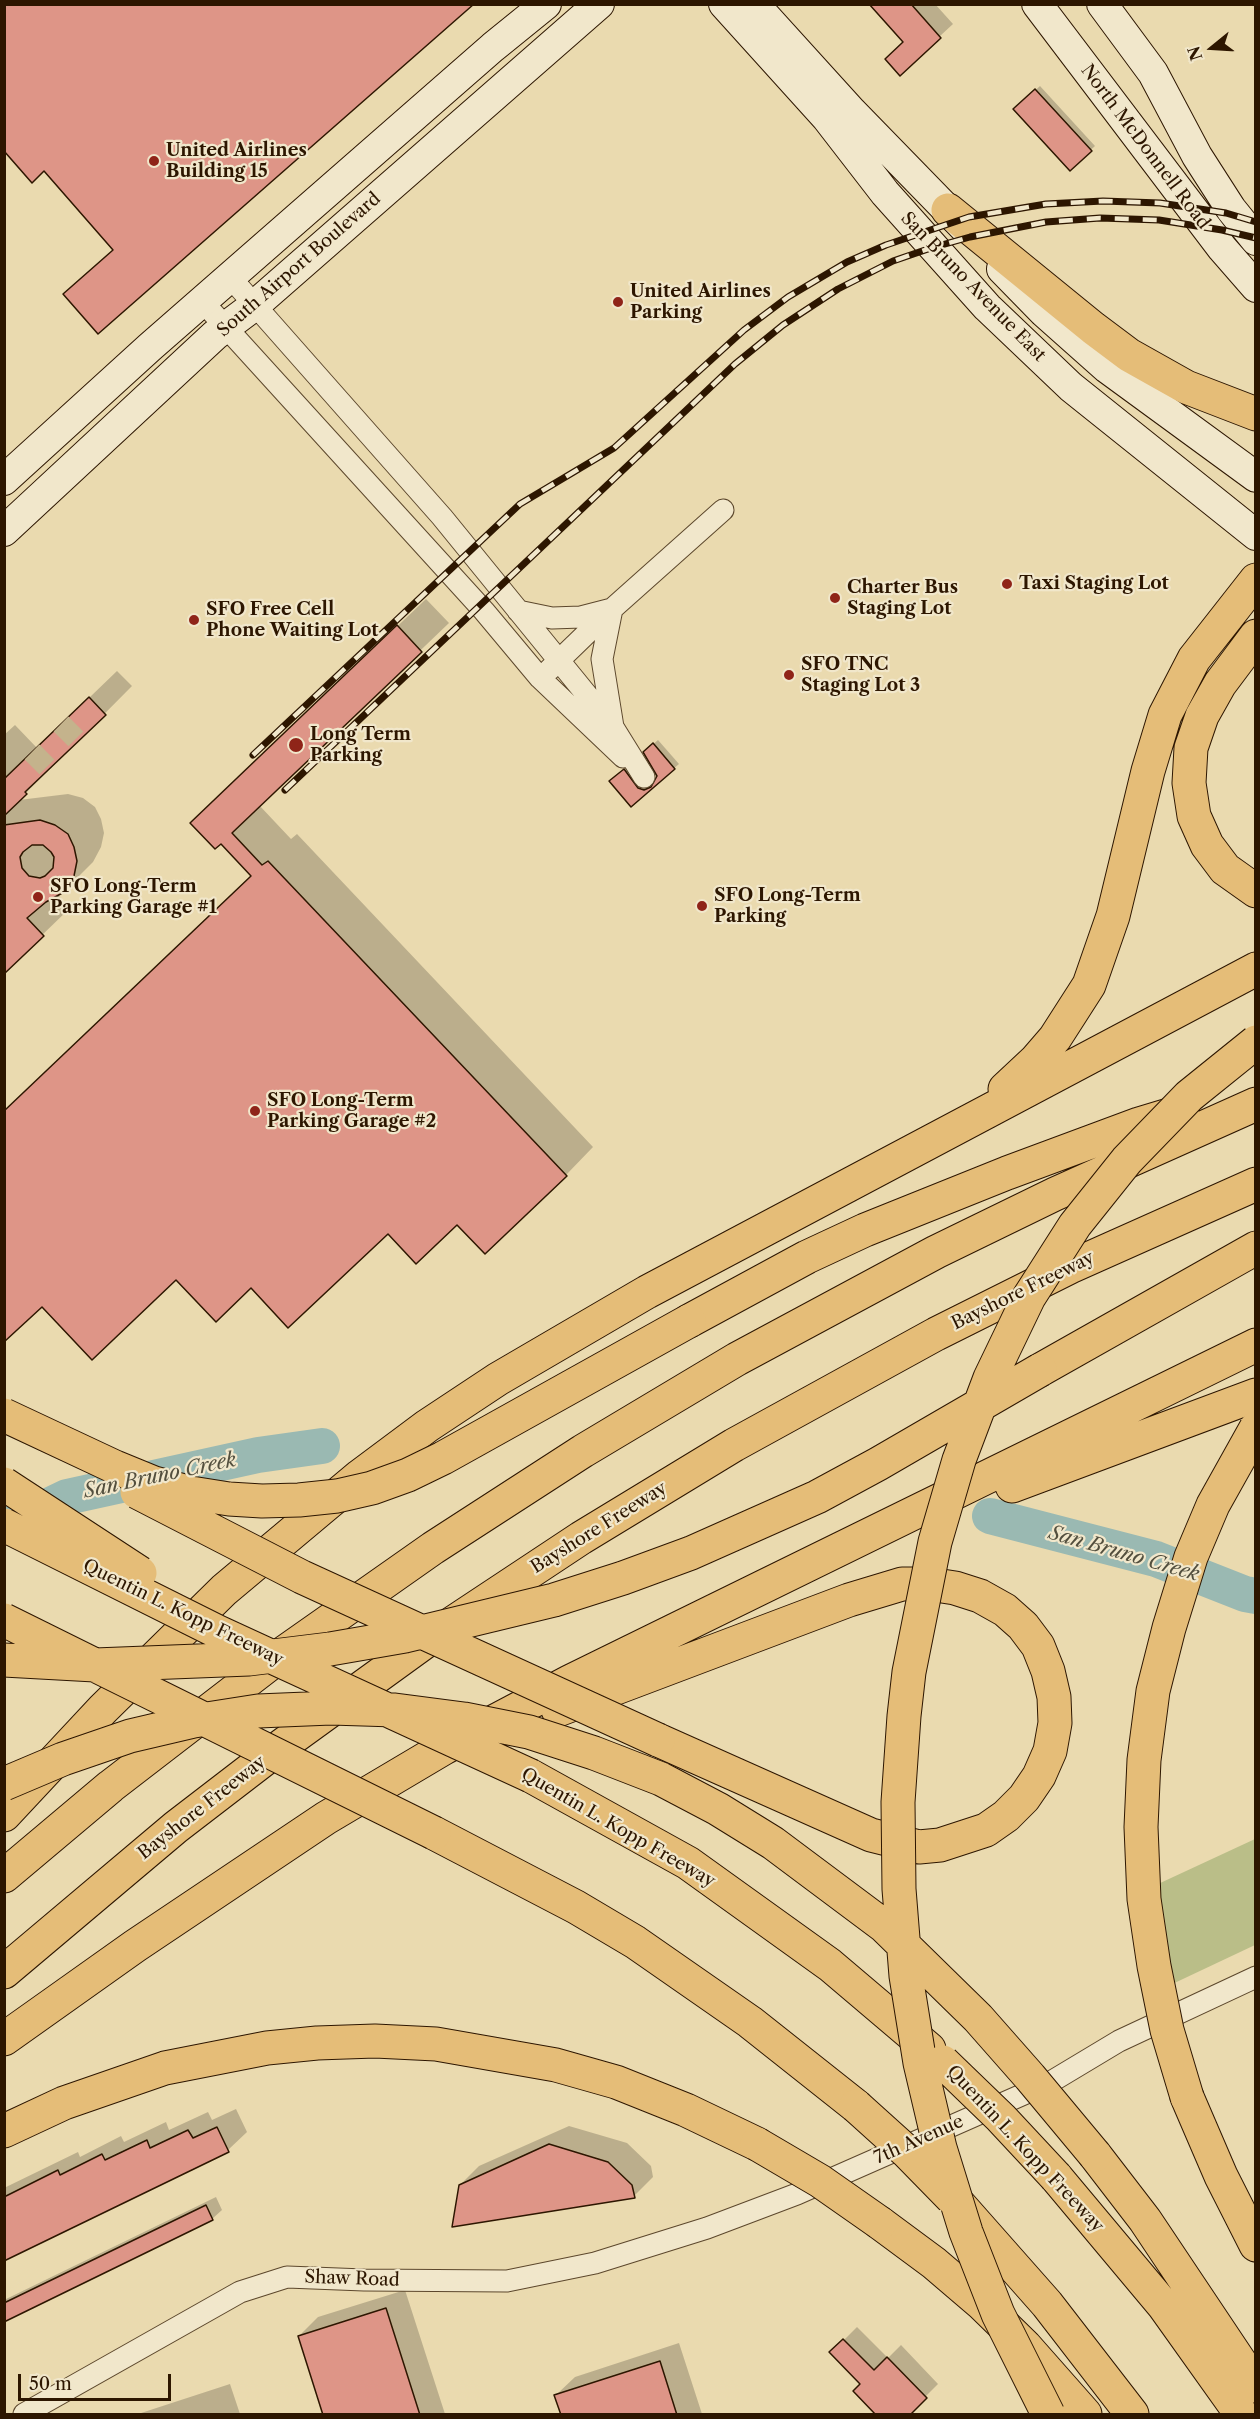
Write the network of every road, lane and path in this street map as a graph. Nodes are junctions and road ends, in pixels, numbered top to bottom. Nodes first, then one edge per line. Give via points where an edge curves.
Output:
1 (546, 4) edge
2 (599, 4) edge
3 (724, 4) edge
4 (754, 4) edge
5 (773, 4) edge
6 (1037, 4) edge
7 (1102, 4) edge
8 (794, 50) junction
9 (948, 210) junction
10 (1256, 240) edge
11 (230, 277) junction
12 (1256, 287) edge
13 (202, 301) junction
14 (255, 305) junction
15 (225, 328) junction
16 (1256, 414) edge
17 (1256, 477) edge
18 (4, 480) edge
19 (723, 510) dead end
20 (4, 531) edge
21 (1256, 535) edge
22 (1256, 580) edge
23 (612, 609) junction
24 (518, 611) junction
25 (1256, 636) edge
26 (560, 661) junction
27 (540, 678) junction
28 (613, 727) junction
29 (1256, 891) edge
30 (1256, 969) edge
31 (1256, 1042) edge
32 (1256, 1089) edge
33 (1256, 1104) edge
34 (871, 1172) junction
35 (1256, 1184) edge
36 (1256, 1248) edge
37 (1256, 1346) edge
38 (1256, 1395) edge
39 (4, 1416) edge
40 (1256, 1428) edge
41 (4, 1484) edge
42 (928, 1507) junction
43 (4, 1525) edge
44 (4, 1620) edge
45 (218, 1632) junction
46 (4, 1638) edge
47 (4, 1660) edge
48 (299, 1767) junction
49 (4, 1784) edge
50 (4, 1815) edge
51 (270, 1855) junction
52 (4, 1876) edge
53 (4, 1972) edge
54 (1256, 1977) edge
55 (4, 2039) edge
56 (4, 2131) edge
57 (707, 2228) joint
58 (1256, 2245) edge
59 (1256, 2386) edge
60 (24, 2415) edge
61 (1047, 2415) edge
62 (1085, 2415) edge
63 (1132, 2415) edge
64 (1241, 2415) edge

1 - 11 street, South Airport Boulevard
2 - 14 street, South Airport Boulevard
3 - 21 street, San Bruno Avenue East via 993,313 1086,400
4 - 8 street, San Bruno Avenue East
5 - 8 street
6 - 12 street, North McDonnell Road via 1222,248
7 - 10 street, North McDonnell Road via 1153,73 1197,156
8 - 9 street, San Bruno Avenue East
9 - 16 highway via 1130,355 1186,387
9 - 17 street, San Bruno Avenue East via 1027,295 1092,355
11 - 13 street, South Airport Boulevard
11 - 14 street
13 - 15 street
13 - 18 street, South Airport Boulevard
14 - 15 street, South Airport Boulevard
14 - 24 street via 425,496
15 - 20 street, South Airport Boulevard
15 - 27 street via 484,611
19 - 23 street
22 - 34 highway via 1194,659 1165,715 1113,916 1093,974 1073,1013 1036,1060 1004,1090
23 - 24 street via 552,618
23 - 26 street
23 - 28 street via 602,659
24 - 26 street
25 - 29 highway via 1202,716 1191,748 1189,783 1194,816 1207,845 1225,869
26 - 27 street
26 - 28 street
27 - 28 street via 644,777
30 - 34 highway
31 - 61 highway, bridge via 1189,1096 1127,1160 1075,1225 1029,1298 990,1378 959,1460 935,1542 909,1672 899,1780 899,1879 906,1976 920,2063 940,2148 974,2252 998,2314
32 - 39 highway, bridge via 1139,1124 928,1204 807,1257 443,1458 372,1488 337,1496 262,1501 191,1493 154,1484
33 - 52 highway via 1055,1194 905,1268 737,1359 593,1445 470,1523 285,1652 111,1786
34 - 50 highway via 571,1334 427,1426 224,1590 118,1693
35 - 53 highway, Bayshore Freeway via 1101,1252 936,1334 764,1427 599,1527 432,1636 292,1737 169,1833
36 - 47 highway, bridge via 817,1497 691,1553 623,1578 554,1600 405,1636 330,1649 249,1659 95,1665
37 - 42 highway
38 - 42 highway via 1017,1485
39 - 51 highway, bridge via 235,1544 386,1616 658,1740 871,1835 919,1847 940,1845 986,1830 1006,1816 1024,1798 1050,1751 1054,1697 1038,1646 1005,1610 955,1588 902,1584 849,1600 537,1719 416,1776
40 - 58 highway, bridge via 1191,1557 1169,1628 1154,1691 1144,1760 1141,1827 1144,1899 1167,2030 1187,2097
41 - 45 highway, bridge via 186,1603
42 - 51 highway via 504,1716 389,1779
43 - 45 highway, Quentin L. Kopp Freeway, bridge
44 - 48 highway, bridge
45 - 64 highway, Quentin L. Kopp Freeway, bridge via 531,1776 687,1863 830,1965 944,2062 1056,2177 1164,2306
46 - 48 highway, bridge
48 - 63 highway, bridge via 576,1907 635,1942 750,2022 856,2106 956,2201 1047,2304
49 - 59 highway, bridge via 130,1736 194,1721 331,1708 396,1710 529,1732 661,1779 718,1809 791,1856 884,1926 978,2018 1095,2155 1152,2230
51 - 55 highway
54 - 57 street, 7th Avenue via 1119,2041 1049,2083 797,2194
56 - 62 highway, bridge via 64,2103 165,2068 267,2048 375,2041 436,2044 556,2065 616,2082 686,2110 757,2144 820,2181 934,2263 982,2304
57 - 60 street, Shaw Road via 595,2264 507,2281 287,2277 240,2292

